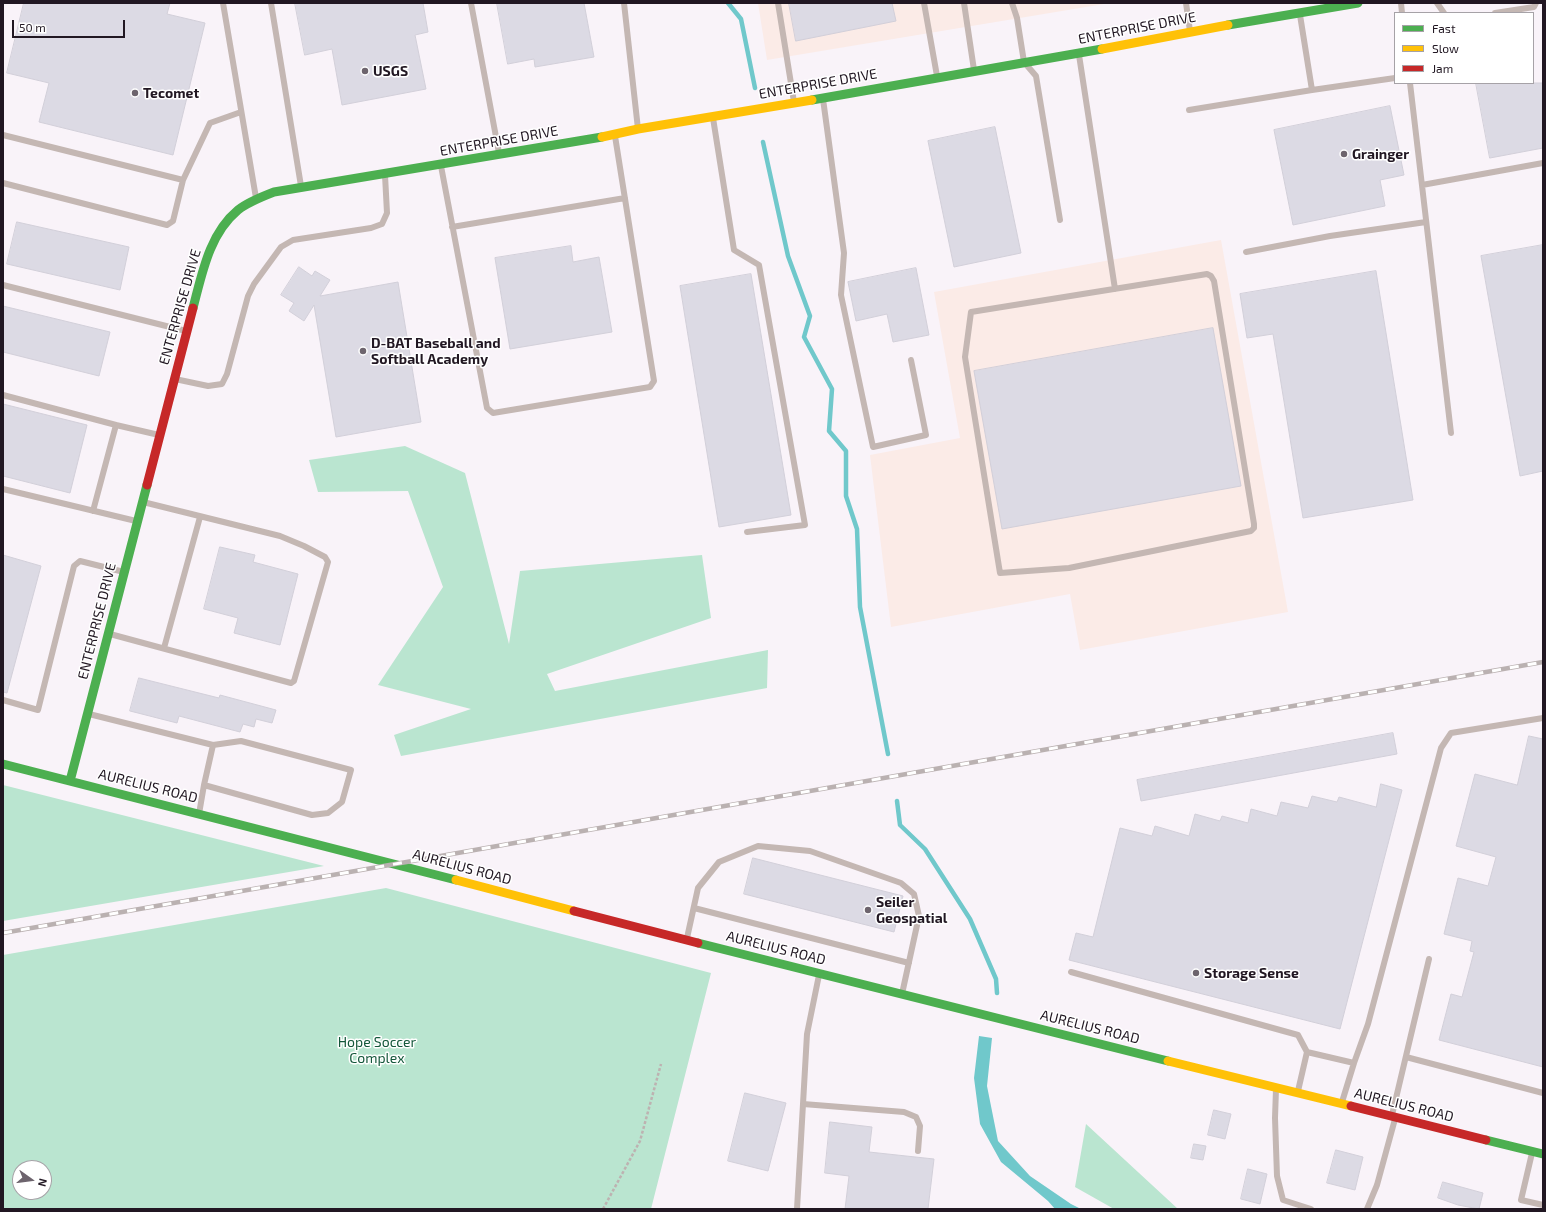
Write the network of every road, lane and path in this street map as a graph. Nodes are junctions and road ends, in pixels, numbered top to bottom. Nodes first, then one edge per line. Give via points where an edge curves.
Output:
1 (223, 3) edge
2 (271, 3) edge
3 (471, 3) edge
4 (624, 3) edge
5 (778, 3) edge
6 (924, 3) edge
7 (964, 3) edge
8 (1012, 3) edge
9 (1186, 3) edge
10 (1358, 3) edge
11 (1437, 3) edge
12 (1536, 3) edge
13 (1443, 12) edge
14 (1502, 12) edge
15 (1300, 13) junction
16 (1190, 32) junction
17 (1079, 54) junction
18 (1024, 62) junction
19 (974, 70) junction
20 (937, 76) junction
21 (1394, 78) edge
22 (1410, 84) edge
23 (1312, 90) junction
24 (822, 98) junction
25 (794, 102) junction
26 (1189, 110) dead end
27 (241, 112) junction
28 (713, 116) junction
29 (638, 129) junction
30 (3, 135) edge
31 (615, 135) junction
32 (500, 155) junction
33 (1543, 163) edge
34 (440, 165) junction
35 (384, 175) junction
36 (183, 180) junction
37 (3, 183) edge
38 (1422, 185) junction
39 (301, 188) junction
40 (256, 198) junction
41 (625, 198) junction
42 (1060, 220) dead end
43 (1426, 222) junction
44 (452, 227) junction
45 (1246, 252) dead end
46 (3, 285) edge
47 (1115, 289) junction
48 (187, 332) junction
49 (911, 360) dead end
50 (175, 379) junction
51 (3, 395) edge
52 (116, 425) junction
53 (1451, 434) dead end
54 (161, 435) junction
55 (3, 489) edge
56 (143, 502) junction
57 (93, 511) junction
58 (200, 517) junction
59 (138, 521) junction
60 (747, 532) dead end
61 (124, 572) junction
62 (108, 634) junction
63 (164, 648) junction
64 (3, 700) edge
65 (87, 714) junction
66 (1543, 718) edge
67 (213, 745) junction
68 (3, 764) edge
69 (70, 781) junction
70 (204, 785) junction
71 (200, 814) junction
72 (694, 908) junction
73 (686, 939) junction
74 (1429, 959) dead end
75 (909, 964) junction
76 (1071, 972) dead end
77 (820, 974) junction
78 (902, 995) junction
79 (1307, 1052) junction
80 (1406, 1057) junction
81 (1354, 1063) junction
82 (661, 1064) dead end
83 (1276, 1088) junction
84 (1298, 1093) junction
85 (1543, 1093) edge
86 (803, 1104) junction
87 (1342, 1104) junction
88 (1393, 1117) junction
89 (918, 1151) dead end
90 (1532, 1151) junction
91 (1543, 1154) edge
92 (1543, 1205) edge
93 (603, 1209) edge
94 (797, 1209) edge
95 (1311, 1209) edge
96 (1367, 1209) edge

1 - 27 lane
2 - 39 lane
3 - 32 lane
4 - 29 lane
5 - 25 lane
6 - 20 lane
7 - 19 lane
8 - 18 lane
9 - 16 lane
10 - 15 street, ENTERPRISE DRIVE
11 - 13 lane
12 - 14 lane via 1534,7
15 - 16 street, ENTERPRISE DRIVE
15 - 23 lane
16 - 17 street, ENTERPRISE DRIVE
17 - 18 street, ENTERPRISE DRIVE
17 - 47 lane
18 - 19 street, ENTERPRISE DRIVE
18 - 42 lane via 1036,76
19 - 20 street, ENTERPRISE DRIVE
20 - 24 street, ENTERPRISE DRIVE
21 - 23 lane
22 - 38 lane
23 - 26 lane
24 - 25 street, ENTERPRISE DRIVE
24 - 49 lane via 844,253 841,295 872,447 926,435
25 - 28 street, ENTERPRISE DRIVE
27 - 36 lane via 210,123
27 - 40 lane
28 - 29 street, ENTERPRISE DRIVE
28 - 60 lane via 734,250 759,265 805,525
29 - 31 street, ENTERPRISE DRIVE
30 - 36 lane
31 - 32 street, ENTERPRISE DRIVE
31 - 41 lane
32 - 34 street, ENTERPRISE DRIVE
33 - 38 lane
34 - 35 street, ENTERPRISE DRIVE
34 - 44 lane
35 - 39 street, ENTERPRISE DRIVE
35 - 50 lane via 387,213 382,224 294,240 281,247 248,296 222,384 208,386
36 - 37 lane via 173,221 167,225
38 - 43 lane
39 - 40 street, ENTERPRISE DRIVE
40 - 48 street, ENTERPRISE DRIVE via 237,210 220,230 206,261
41 - 44 lane
41 - 44 lane via 654,381 650,387 489,412 486,408
43 - 45 lane
43 - 53 lane
46 - 48 lane
47 - 47 lane via 972,312 965,357 1000,573 1070,568 1250,531 1254,528 1214,280 1207,274
48 - 50 street, ENTERPRISE DRIVE
50 - 54 street, ENTERPRISE DRIVE
51 - 52 lane
52 - 54 lane
52 - 57 lane
54 - 56 street, ENTERPRISE DRIVE
55 - 57 lane
56 - 58 lane
56 - 59 street, ENTERPRISE DRIVE
57 - 59 lane
58 - 63 lane
58 - 63 lane via 280,536 325,557 328,562 293,682
59 - 61 street, ENTERPRISE DRIVE
61 - 62 street, ENTERPRISE DRIVE
61 - 64 lane via 80,561 74,566 38,710
62 - 63 lane
62 - 65 street, ENTERPRISE DRIVE
65 - 67 lane
65 - 69 street, ENTERPRISE DRIVE
66 - 81 lane via 1451,733 1441,748 1368,1024
67 - 70 lane
67 - 70 lane via 241,741 351,770 342,802 328,813 312,815
68 - 69 street, AURELIUS ROAD
69 - 71 street, AURELIUS ROAD
70 - 71 lane
71 - 73 street, AURELIUS ROAD
72 - 73 lane
72 - 75 lane
72 - 75 lane via 698,888 719,862 758,846 810,851 901,883 914,894 920,916
73 - 77 street, AURELIUS ROAD
74 - 80 lane
75 - 78 lane
76 - 79 lane via 1298,1035
77 - 78 street, AURELIUS ROAD
77 - 86 lane via 808,1034
78 - 83 street, AURELIUS ROAD
79 - 81 lane
79 - 84 lane
80 - 85 lane
80 - 88 lane
81 - 87 lane
82 - 93 path via 640,1141
83 - 84 street, AURELIUS ROAD
83 - 95 lane via 1277,1176 1283,1200
84 - 87 street, AURELIUS ROAD
86 - 89 lane via 904,1112 916,1117 920,1126
86 - 94 lane
87 - 88 street, AURELIUS ROAD
88 - 90 street, AURELIUS ROAD
88 - 96 lane via 1377,1185
90 - 91 street, AURELIUS ROAD
90 - 92 lane via 1521,1200

